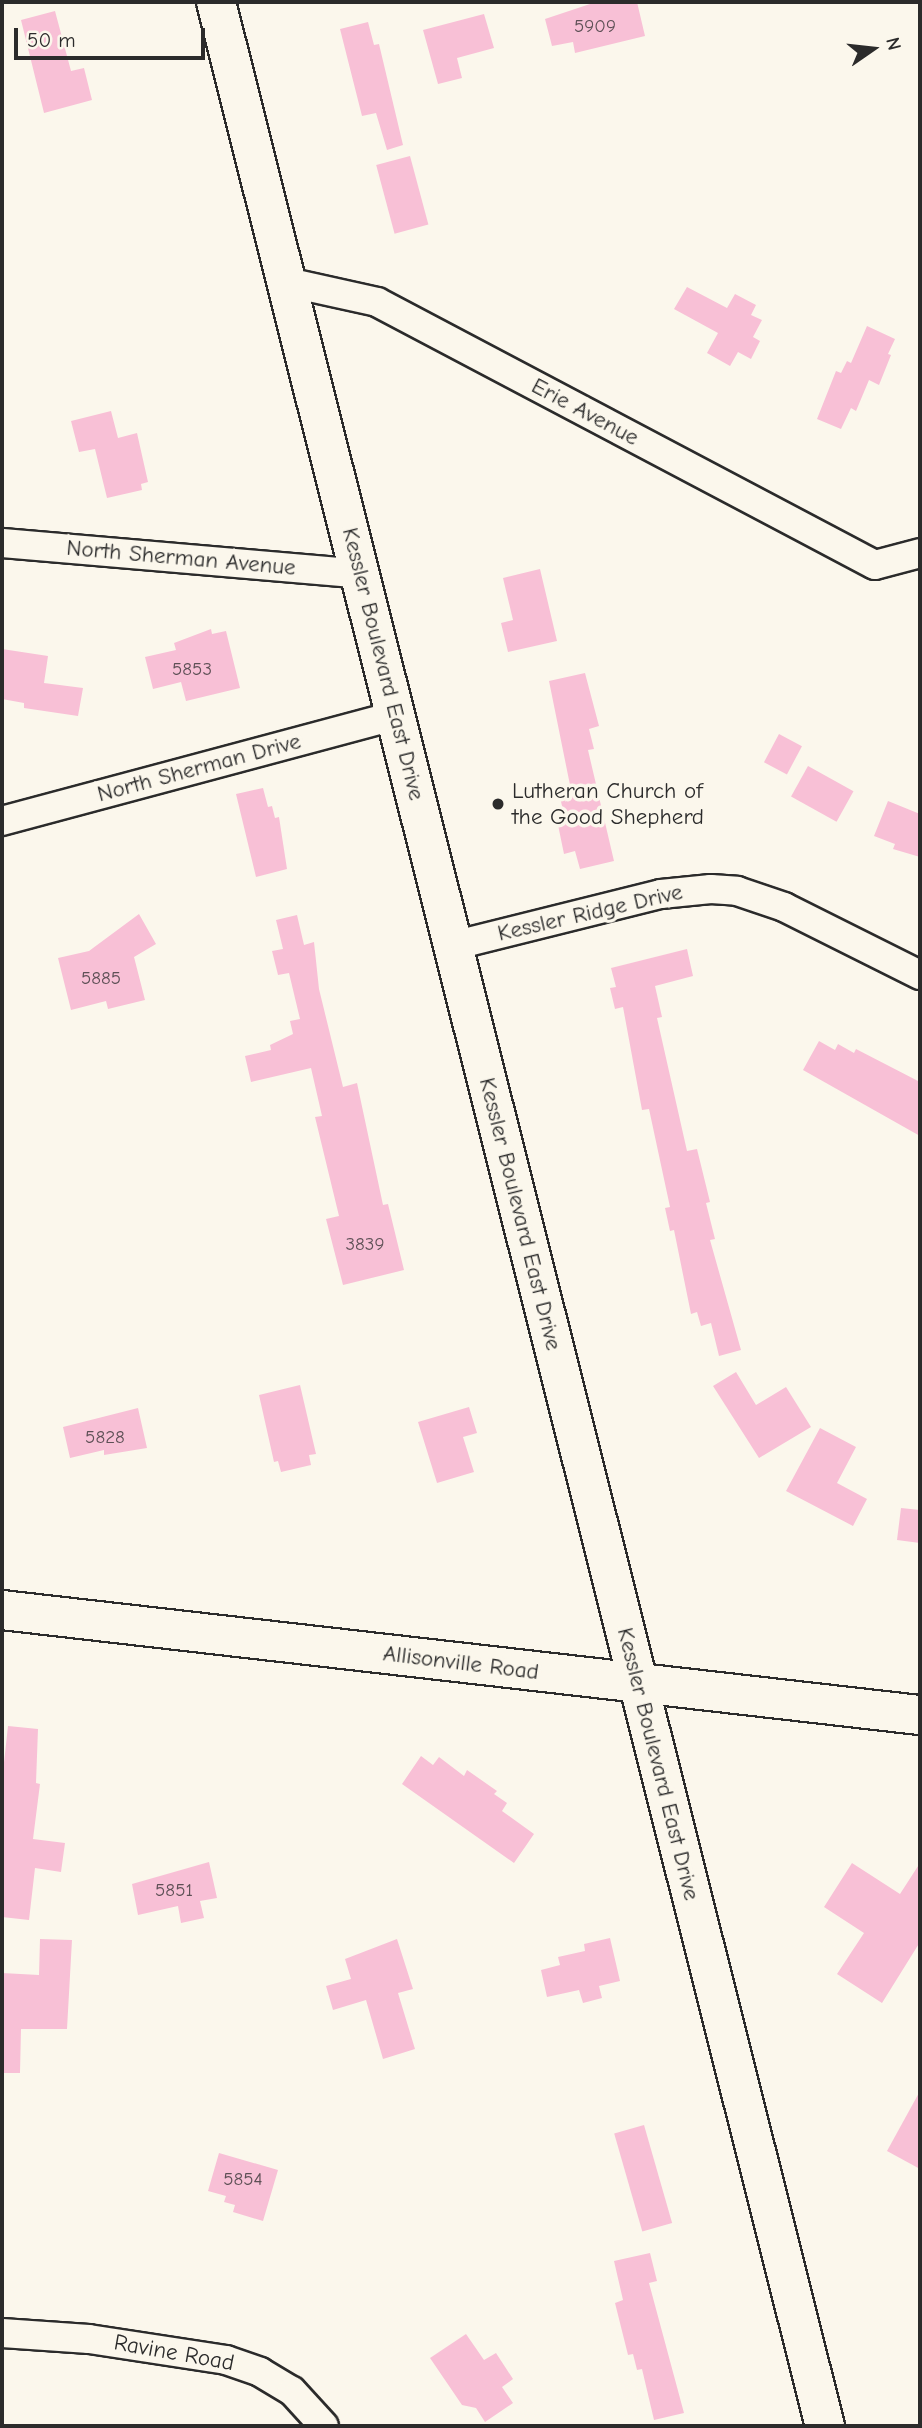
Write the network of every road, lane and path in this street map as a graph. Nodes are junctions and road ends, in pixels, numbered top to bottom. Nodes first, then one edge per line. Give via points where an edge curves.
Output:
1 (216, 2) edge
2 (287, 282) junction
3 (2, 543) edge
4 (920, 553) edge
5 (360, 574) junction
6 (395, 716) junction
7 (2, 821) edge
8 (452, 946) junction
9 (920, 975) edge
10 (2, 1610) edge
11 (639, 1684) junction
12 (920, 1716) edge
13 (2, 2333) edge
14 (324, 2426) edge
15 (825, 2426) edge

1 - 2 main road, Kessler Boulevard East Drive
2 - 4 street, Erie Avenue via 377,302 875,565
2 - 5 main road, Kessler Boulevard East Drive
3 - 5 street, North Sherman Avenue
5 - 6 main road, Kessler Boulevard East Drive
6 - 7 street, North Sherman Drive
6 - 8 main road, Kessler Boulevard East Drive
8 - 9 street, Kessler Ridge Drive via 661,894 711,889 737,891 784,907
8 - 11 main road, Kessler Boulevard East Drive
10 - 11 main road, Allisonville Road
11 - 12 main road, Allisonville Road
11 - 15 main road, Kessler Boulevard East Drive
13 - 14 street, Ravine Road via 89,2339 226,2360 260,2372 292,2391

